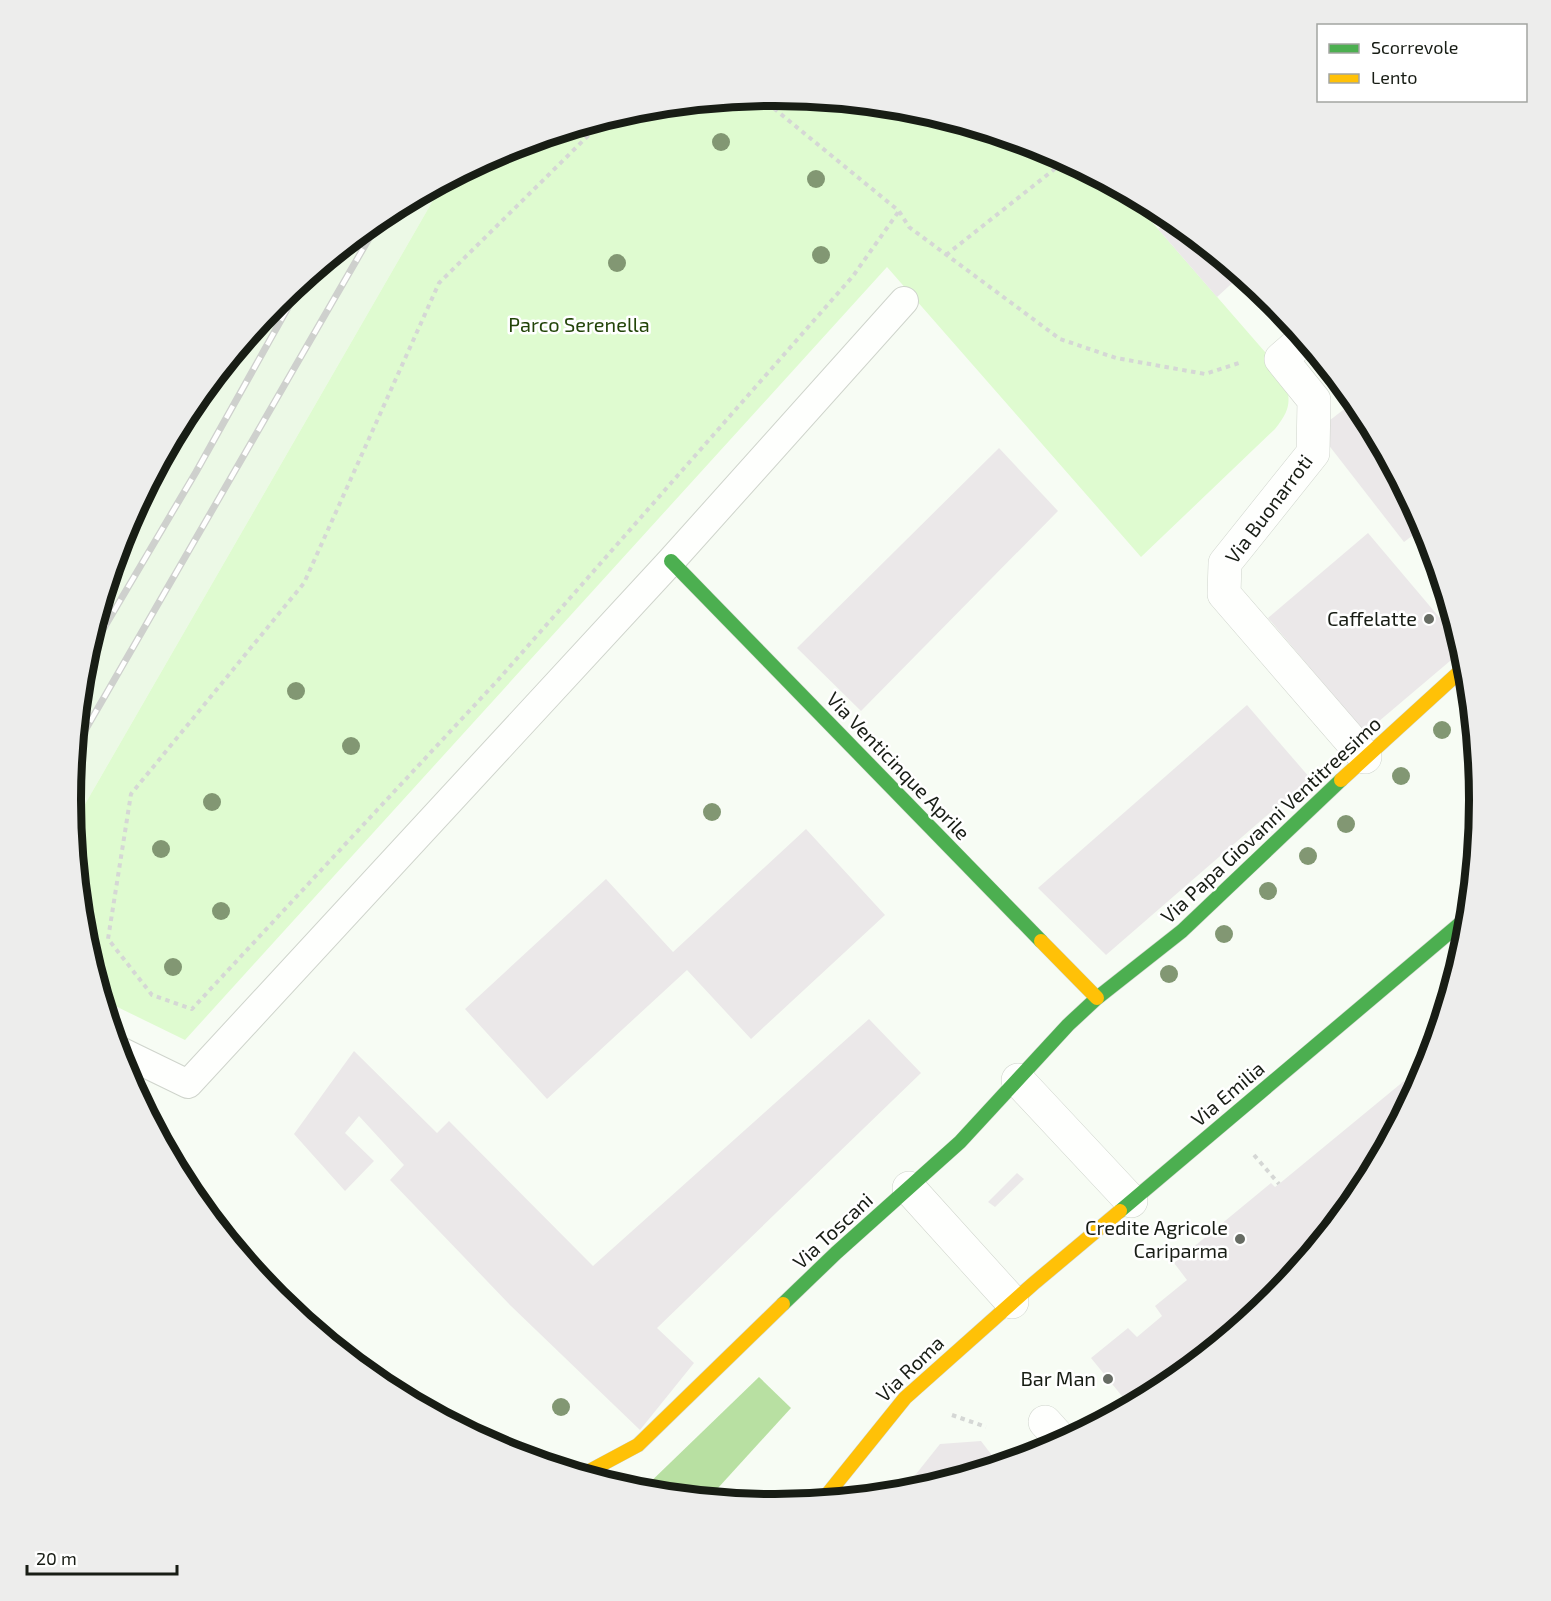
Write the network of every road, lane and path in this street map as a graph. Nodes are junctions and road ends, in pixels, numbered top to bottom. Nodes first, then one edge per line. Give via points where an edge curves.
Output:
1 (771, 106) edge
2 (593, 131) edge
3 (1058, 167) edge
4 (899, 211) junction
5 (946, 255) junction
6 (904, 301) dead end
7 (1293, 349) edge
8 (671, 561) junction
9 (1458, 673) edge
10 (1365, 757) junction
11 (1459, 925) edge
12 (1097, 998) junction
13 (130, 1056) edge
14 (1018, 1080) junction
15 (909, 1188) junction
16 (1131, 1201) junction
17 (1012, 1302) junction
18 (592, 1470) edge
19 (829, 1493) edge

1 - 4 path
2 - 4 path via 439,283 304,583 131,794 108,939 152,995 192,1010 498,680 853,276
3 - 5 path
4 - 5 path via 909,227
5 - 7 path via 1060,339 1116,357 1206,374
6 - 8 lane
7 - 10 street, Via Buonarroti via 1314,400 1313,453 1225,563 1224,594
8 - 12 street, Via Venticinque Aprile
8 - 13 lane via 188,1084
9 - 10 street, Via Papa Giovanni Ventitreesimo
10 - 12 street, Via Papa Giovanni Ventitreesimo via 1182,931
11 - 16 street, Via Emilia
12 - 14 street, Via Toscani
14 - 15 street, Via Toscani via 960,1142
14 - 16 street
15 - 17 street
15 - 18 street, Via Toscani via 836,1253 638,1445
16 - 17 street, Via Emilia
17 - 19 street, Via Roma via 905,1398

